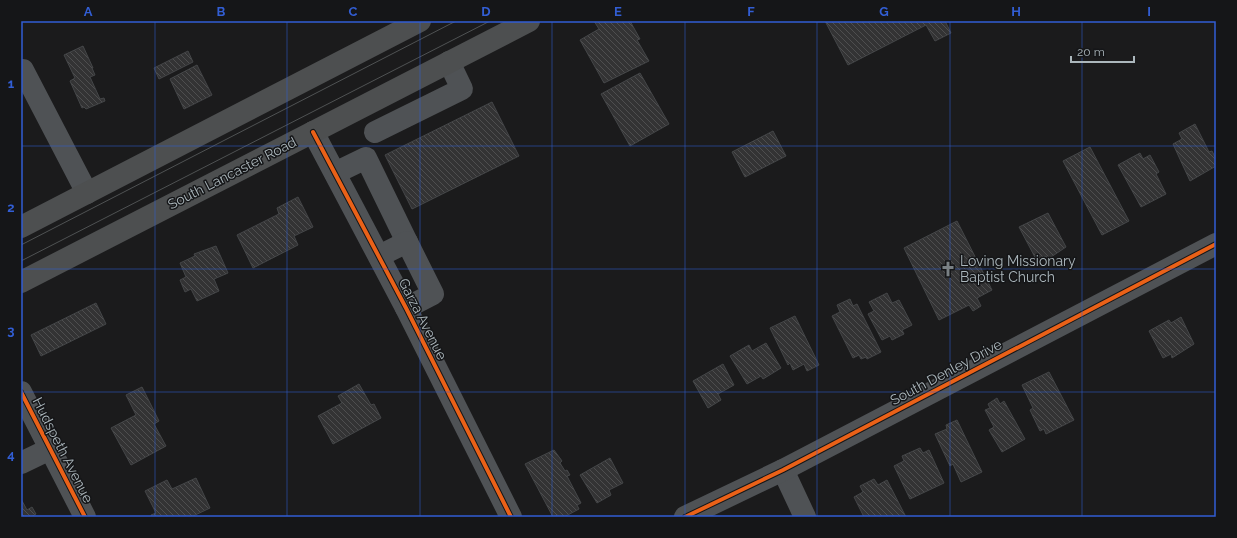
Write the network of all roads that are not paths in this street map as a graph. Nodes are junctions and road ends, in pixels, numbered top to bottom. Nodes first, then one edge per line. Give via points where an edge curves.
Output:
1 (420, 21) edge
2 (529, 21) edge
3 (449, 62) junction
4 (23, 70) dead end
5 (364, 106) junction
6 (313, 132) junction
7 (375, 132) junction
8 (366, 158) junction
9 (335, 173) junction
10 (88, 193) junction
11 (21, 227) edge
12 (407, 242) junction
13 (1216, 244) edge
14 (379, 256) junction
15 (21, 282) edge
16 (406, 308) junction
17 (21, 392) edge
18 (50, 448) junction
19 (21, 463) edge
20 (783, 470) junction
21 (85, 517) edge
22 (511, 517) edge
23 (686, 517) edge
24 (804, 517) edge

1 - 10 main road
2 - 3 main road, South Lancaster Road
3 - 5 main road, South Lancaster Road
3 - 7 street via 462,89
4 - 10 street
5 - 6 main road, South Lancaster Road
5 - 7 street
6 - 9 street, Garza Avenue
6 - 15 main road, South Lancaster Road
7 - 8 street
8 - 9 street
8 - 12 street
9 - 14 street, Garza Avenue
10 - 11 main road
12 - 14 street
12 - 16 street via 433,294
13 - 20 street, South Denley Drive
14 - 16 street, Garza Avenue
16 - 22 street, Garza Avenue
17 - 18 street, Hudspeth Avenue
18 - 19 street
18 - 21 street, Hudspeth Avenue
20 - 23 street, South Denley Drive
20 - 24 street

